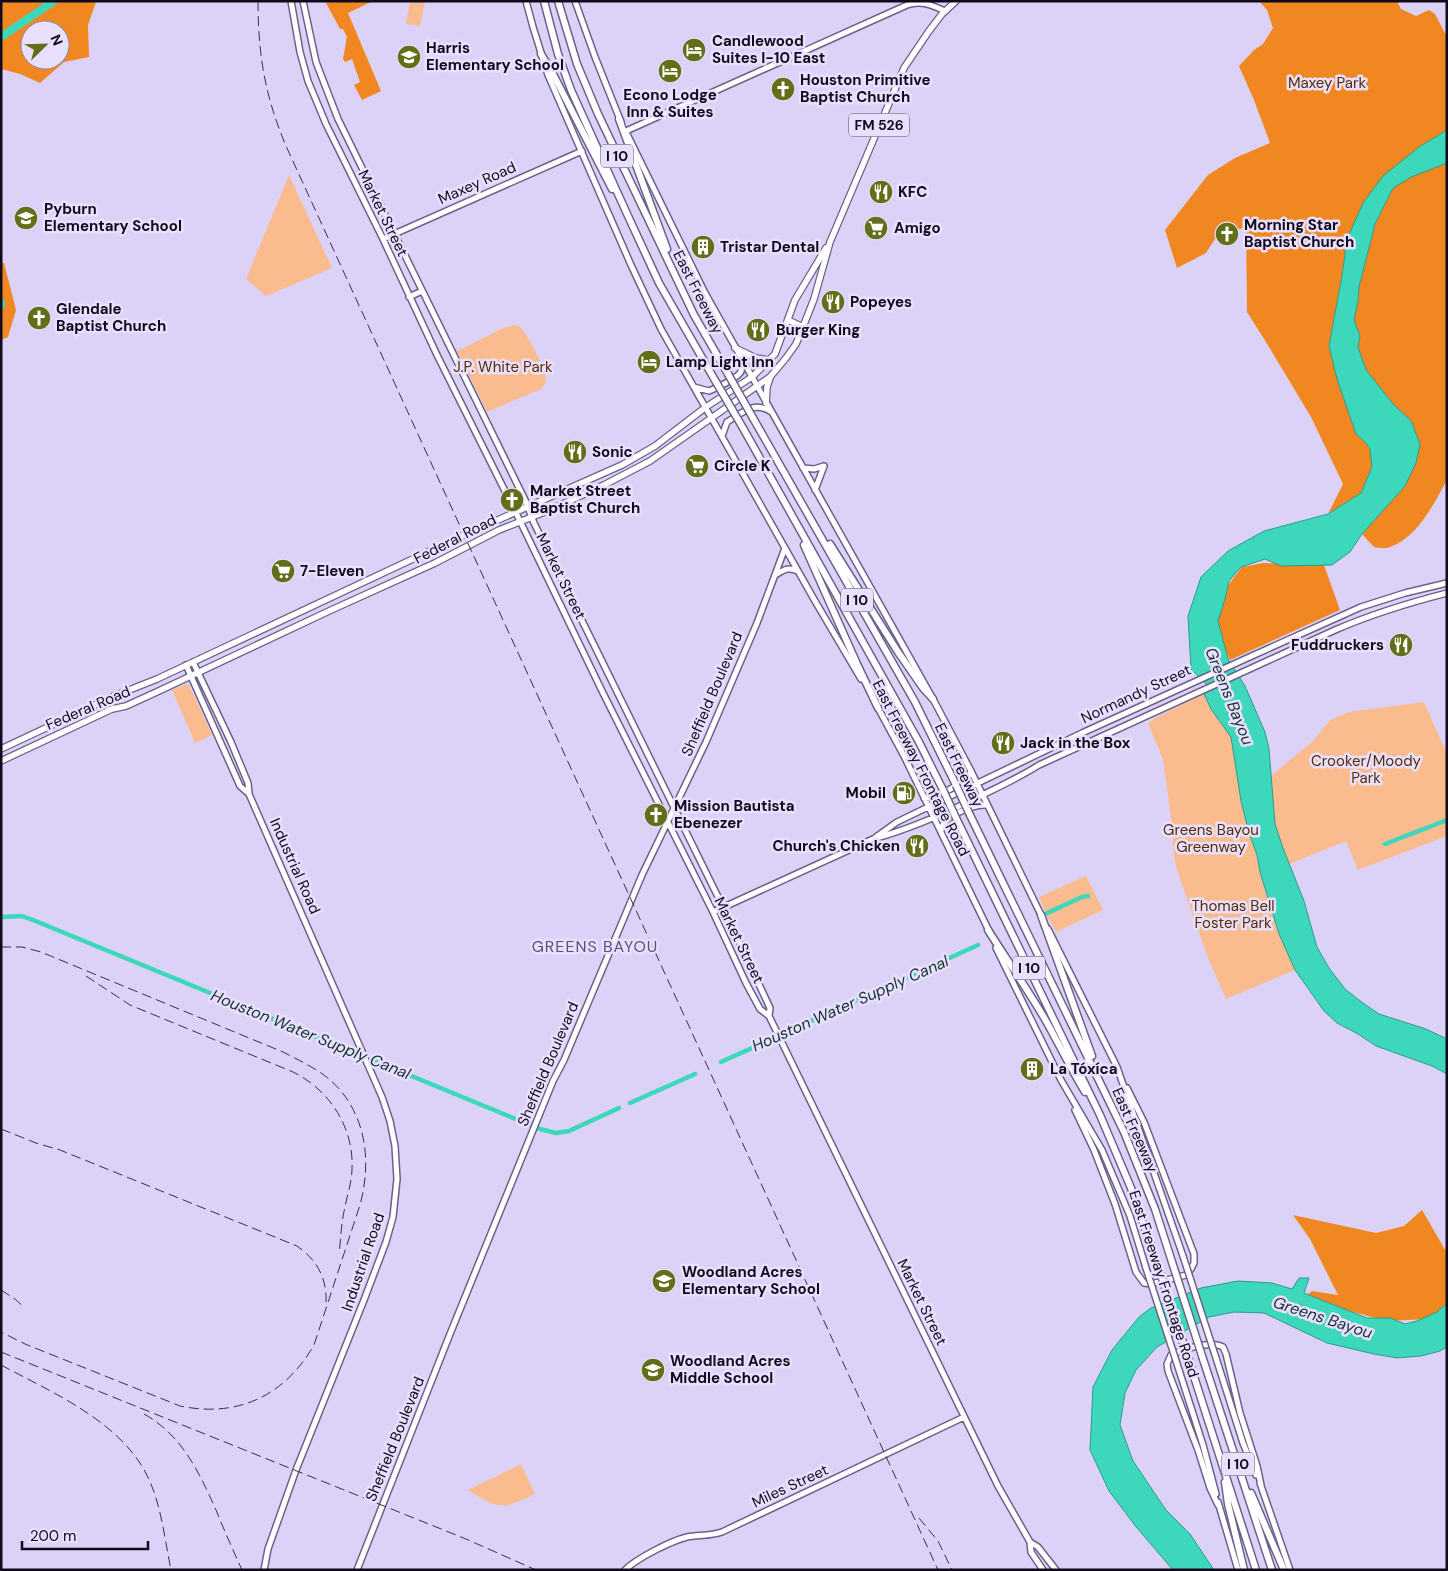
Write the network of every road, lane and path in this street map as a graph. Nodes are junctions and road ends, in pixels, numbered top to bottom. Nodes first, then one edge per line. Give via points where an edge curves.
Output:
1 (291, 1) edge
2 (303, 1) edge
3 (526, 1) edge
4 (544, 1) edge
5 (558, 1) edge
6 (575, 1) edge
7 (956, 1) edge
8 (945, 11) junction
9 (541, 54) junction
10 (619, 119) junction
11 (626, 131) junction
12 (582, 151) junction
13 (368, 183) junction
14 (357, 188) junction
15 (628, 216) junction
16 (394, 234) junction
17 (383, 239) junction
18 (830, 242) junction
19 (808, 277) junction
20 (819, 282) junction
21 (422, 291) junction
22 (409, 297) junction
23 (689, 306) junction
24 (788, 320) junction
25 (803, 327) junction
26 (735, 348) junction
27 (775, 354) junction
28 (741, 358) junction
29 (769, 360) junction
30 (780, 367) junction
31 (752, 377) junction
32 (770, 377) junction
33 (694, 387) junction
34 (757, 387) junction
35 (766, 403) junction
36 (706, 407) junction
37 (771, 411) junction
38 (711, 417) junction
39 (722, 436) junction
40 (803, 468) junction
41 (789, 480) junction
42 (815, 490) junction
43 (528, 507) junction
44 (789, 510) junction
45 (516, 512) junction
46 (532, 517) junction
47 (520, 521) junction
48 (785, 548) junction
49 (430, 551) junction
50 (435, 563) junction
51 (798, 571) junction
52 (379, 574) junction
53 (776, 575) junction
54 (1447, 583) edge
55 (385, 586) junction
56 (1447, 593) edge
57 (193, 662) junction
58 (186, 665) junction
59 (199, 672) junction
60 (190, 676) junction
61 (933, 699) junction
62 (102, 702) junction
63 (878, 708) junction
64 (106, 712) junction
65 (231, 742) junction
66 (222, 746) junction
67 (1, 749) edge
68 (1, 761) edge
69 (971, 770) junction
70 (977, 784) junction
71 (249, 794) junction
72 (982, 795) junction
73 (924, 798) junction
74 (987, 805) junction
75 (928, 807) junction
76 (674, 809) junction
77 (934, 818) junction
78 (668, 822) junction
79 (941, 833) junction
80 (873, 839) junction
81 (723, 907) junction
82 (712, 912) junction
83 (1042, 915) junction
84 (988, 930) junction
85 (769, 1016) junction
86 (1116, 1067) junction
87 (1099, 1079) junction
88 (1061, 1080) junction
89 (1100, 1115) junction
90 (964, 1417) junction
91 (1236, 1458) junction
92 (1223, 1466) junction
93 (1261, 1486) junction
94 (1218, 1505) junction
95 (1030, 1542) junction
96 (264, 1570) edge
97 (357, 1570) edge
98 (625, 1570) edge
99 (1043, 1570) edge
100 (1056, 1570) edge
101 (1238, 1570) edge
102 (1244, 1570) edge
103 (1256, 1570) edge
104 (1272, 1570) edge
105 (1284, 1570) edge
106 (1290, 1570) edge

1 - 14 main road, Market Street via 308,81
2 - 13 main road, Market Street via 316,62
3 - 9 main road, East Freeway Frontage Road
4 - 15 highway, East Freeway / I 10 via 571,90
5 - 23 highway, East Freeway / I 10 via 577,64 598,114
6 - 10 main road, East Freeway Frontage Road
7 - 8 main road, FM 526
8 - 11 main road via 919,2 907,5
8 - 18 main road, Federal Road / FM 526 via 904,68
9 - 12 main road, East Freeway Frontage Road
9 - 15 highway via 604,177
10 - 11 main road, East Freeway Frontage Road
10 - 23 highway
11 - 26 main road, East Freeway Frontage Road
12 - 16 main road, Maxey Road
12 - 33 main road, East Freeway Frontage Road via 649,304
13 - 14 main road
13 - 16 main road, Market Street
14 - 17 main road, Market Street
15 - 44 highway, East Freeway / I 10, bridge via 660,284
16 - 17 main road, Maxey Road
16 - 21 main road, Market Street
17 - 22 main road, Market Street
18 - 19 main road, Federal Road / FM 526
18 - 20 main road, Federal Road / FM 526
19 - 20 main road
19 - 24 main road, Federal Road / FM 526
20 - 25 main road, Federal Road / FM 526
21 - 22 main road
21 - 43 main road, Market Street
22 - 45 main road, Market Street
23 - 41 highway, East Freeway / I 10, bridge
24 - 25 main road
24 - 27 main road, Federal Road / FM 526
25 - 30 main road, Federal Road / FM 526
26 - 28 main road, East Freeway Frontage Road
26 - 29 main road
27 - 29 main road, Federal Road / FM 526
27 - 30 main road
28 - 31 main road, East Freeway Frontage Road
28 - 33 main road via 742,369 737,375 709,391
29 - 31 main road, Federal Road / FM 526
30 - 32 main road, Federal Road / FM 526
31 - 34 main road, East Freeway Frontage Road
31 - 36 main road, Federal Road / FM 526
32 - 34 main road, Federal Road / FM 526
32 - 35 main road
33 - 36 main road, East Freeway Frontage Road
34 - 35 main road, East Freeway Frontage Road
34 - 38 main road, Federal Road / FM 526
35 - 37 main road, East Freeway Frontage Road
36 - 38 main road, East Freeway Frontage Road
36 - 43 main road, Federal Road via 635,458
37 - 39 main road via 753,407 727,422
37 - 40 main road, East Freeway Frontage Road
38 - 39 main road, East Freeway Frontage Road
38 - 46 main road, Federal Road via 650,461
39 - 48 main road, East Freeway Frontage Road
40 - 42 main road, East Freeway Frontage Road
40 - 42 main road via 824,466
41 - 61 highway via 898,652
41 - 87 highway, East Freeway / I 10, bridge via 915,702
42 - 61 main road, East Freeway Frontage Road
43 - 45 main road, Federal Road
43 - 46 main road, Market Street
44 - 63 highway
44 - 89 highway, East Freeway / I 10, bridge via 919,742
45 - 47 main road, Market Street
45 - 49 main road, Federal Road
46 - 47 main road, Federal Road
46 - 76 main road, Market Street
47 - 50 main road, Federal Road
47 - 78 main road, Market Street
48 - 51 main road, East Freeway Frontage Road
48 - 53 main road, Sheffield Boulevard
49 - 50 main road
49 - 52 main road, Federal Road
50 - 55 main road, Federal Road
51 - 53 main road via 786,568
51 - 63 main road, East Freeway Frontage Road
52 - 55 main road
52 - 57 main road, Federal Road
53 - 76 main road, Sheffield Boulevard via 706,742
54 - 70 main road, Normandy Street via 1361,607
55 - 59 main road, Federal Road
56 - 72 main road, Normandy Street via 1365,617 1259,663 1039,765
57 - 58 main road, Federal Road
57 - 59 main road, Industrial Road
58 - 60 main road, Industrial Road
58 - 62 main road, Federal Road
59 - 60 main road, Federal Road
59 - 65 main road, Industrial Road
60 - 64 main road, Federal Road
60 - 66 main road, Industrial Road
61 - 69 main road, East Freeway Frontage Road
62 - 64 main road
62 - 67 main road, Federal Road
63 - 73 main road, East Freeway Frontage Road
64 - 68 main road, Federal Road
65 - 66 main road
65 - 71 main road, Industrial Road via 248,783
66 - 71 main road, Industrial Road via 240,786
69 - 70 main road, East Freeway Frontage Road
69 - 73 main road via 963,782 936,797
70 - 72 main road, East Freeway Frontage Road
70 - 75 main road, Normandy Street
71 - 96 main road, Industrial Road via 382,1097 395,1146 397,1179 393,1217 386,1242 296,1470 268,1549
72 - 74 main road, East Freeway Frontage Road
72 - 77 main road, Normandy Street
73 - 75 main road, East Freeway Frontage Road
74 - 79 main road via 973,806 947,819 941,826
74 - 83 main road, East Freeway Frontage Road
75 - 77 main road, East Freeway Frontage Road
75 - 80 main road, Normandy Street via 897,822
76 - 78 main road, Sheffield Boulevard
76 - 81 main road, Market Street
77 - 79 main road, East Freeway Frontage Road
77 - 80 main road, Normandy Street
78 - 82 main road, Market Street
78 - 97 main road, Sheffield Boulevard via 642,874 553,1081
79 - 84 main road, East Freeway Frontage Road
80 - 81 main road, Normandy Street
81 - 82 main road, Normandy Street
81 - 85 main road, Market Street via 770,1008
82 - 85 main road, Market Street via 746,983 760,1008
83 - 86 main road, East Freeway Frontage Road
83 - 87 highway
84 - 88 main road, East Freeway Frontage Road
84 - 89 highway
85 - 90 main road, Market Street
86 - 88 main road via 1144,1122 1194,1254 1194,1263 1186,1275 1150,1284 1144,1283 1136,1272 1115,1204
86 - 93 main road, East Freeway Frontage Road, bridge via 1183,1256 1243,1443
87 - 91 highway, East Freeway / I 10, bridge via 1155,1209
88 - 94 main road, East Freeway Frontage Road, bridge via 1102,1150 1130,1216 1203,1445
89 - 92 highway, East Freeway / I 10, bridge via 1134,1197
90 - 95 main road, Market Street via 1007,1504
90 - 98 main road, Miles Street via 722,1532 681,1539 637,1560
91 - 104 highway, East Freeway / I 10
91 - 105 highway
92 - 102 highway via 1228,1504
92 - 103 highway, East Freeway / I 10
93 - 94 main road via 1223,1347 1213,1343 1179,1351 1170,1355 1168,1371
93 - 106 main road, East Freeway Frontage Road
94 - 101 main road, East Freeway Frontage Road
95 - 99 main road, Market Street via 1031,1552
95 - 100 main road, Market Street

